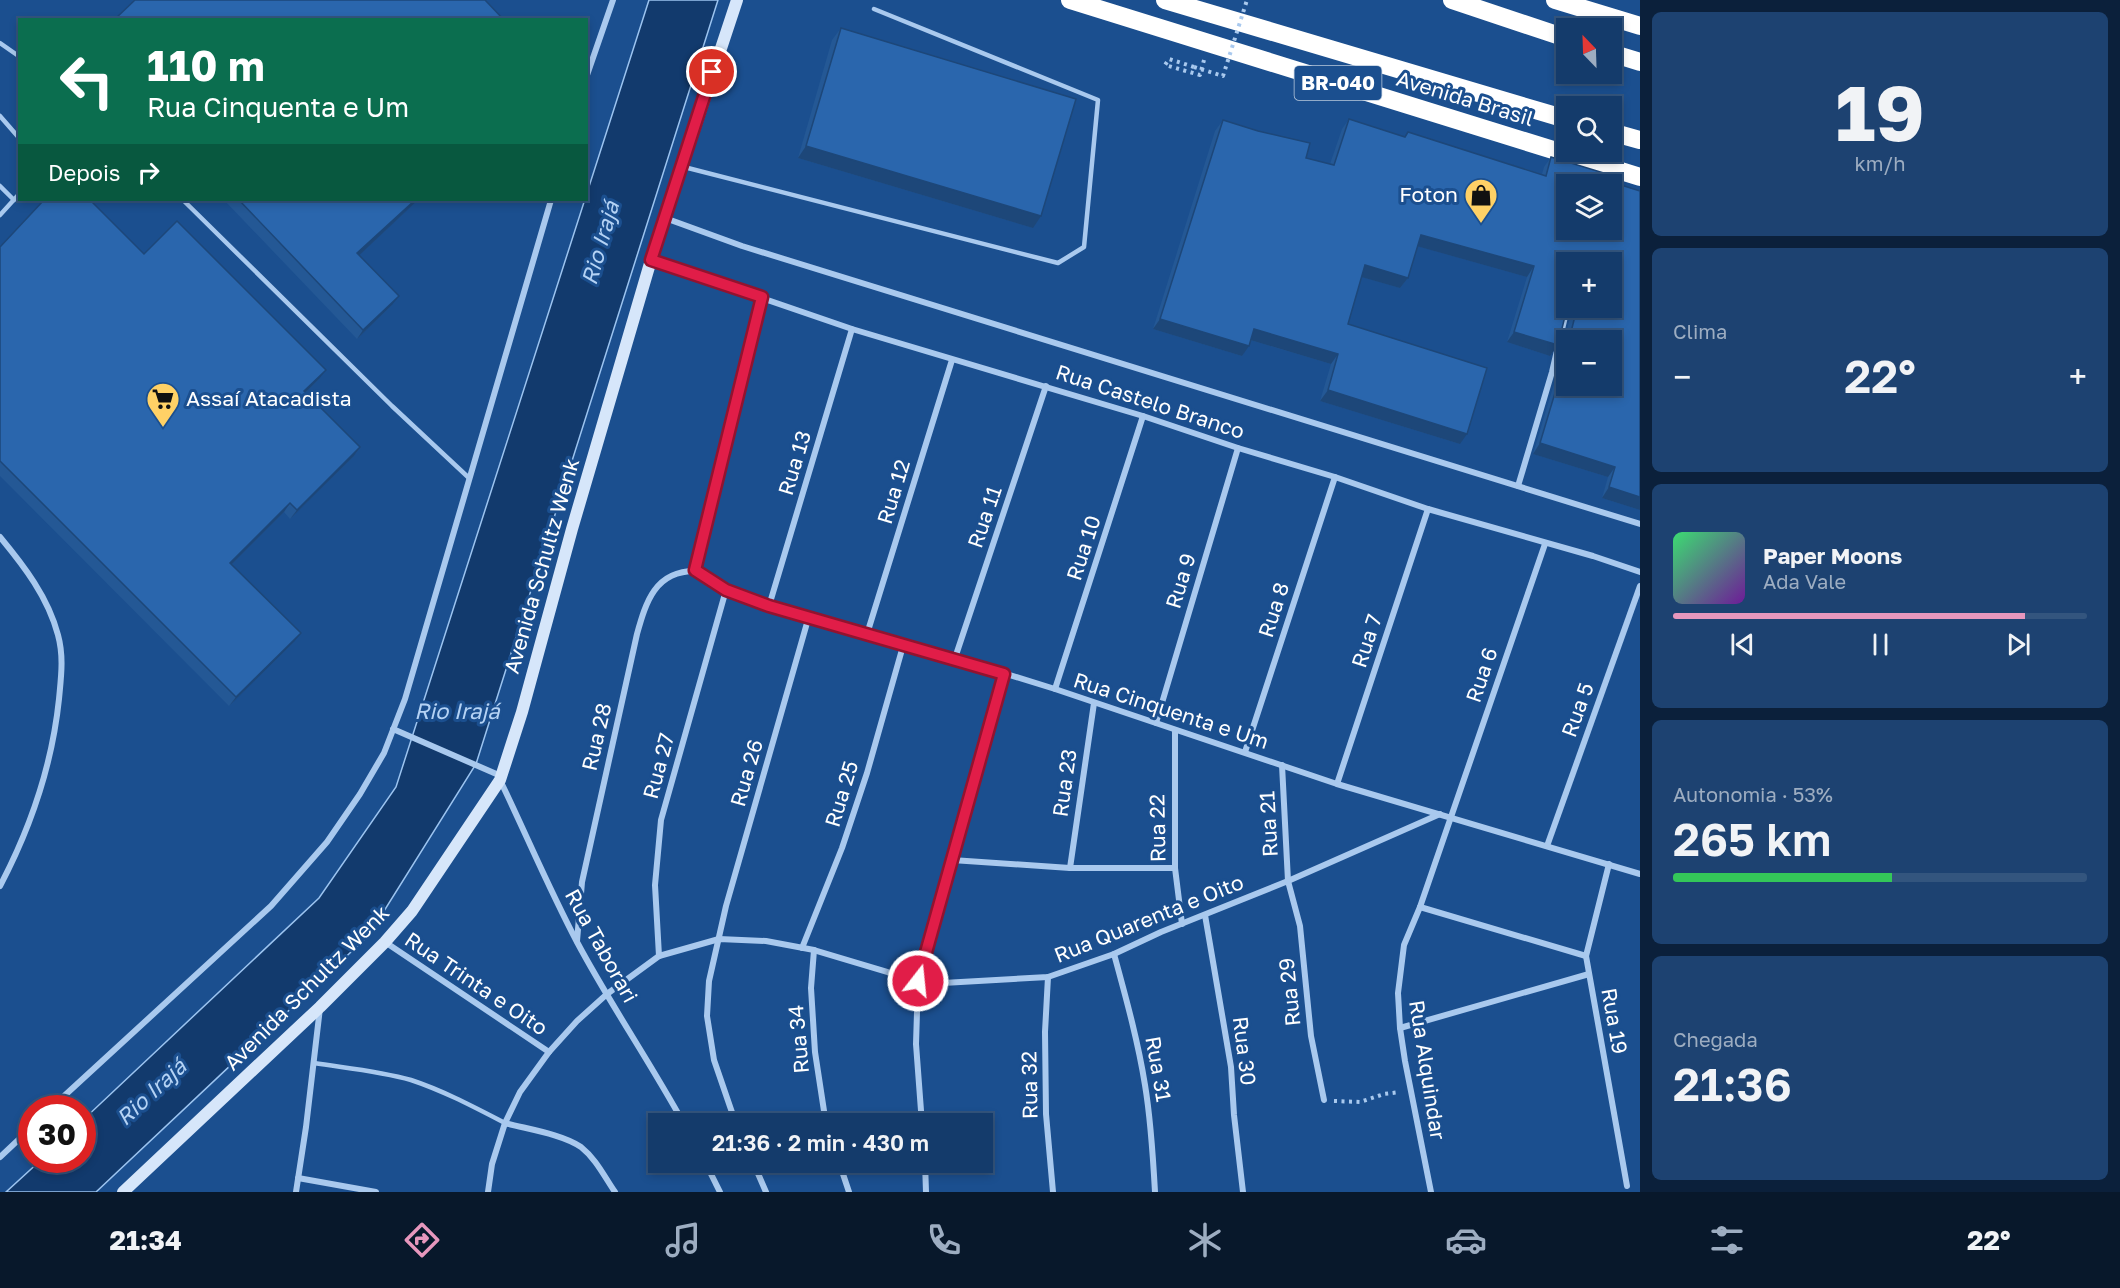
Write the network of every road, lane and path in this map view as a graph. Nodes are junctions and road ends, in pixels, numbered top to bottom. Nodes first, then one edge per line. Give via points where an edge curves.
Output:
1 (613, 0) edge
2 (737, 0) edge
3 (1070, 0) edge
4 (1165, 0) edge
5 (1247, 0) edge
6 (1452, 0) edge
7 (1555, 0) edge
8 (874, 9) dead end
9 (1640, 26) edge
10 (1556, 35) edge
11 (1197, 39) junction
12 (0, 43) edge
13 (18, 56) edge
14 (1622, 56) edge
15 (1640, 62) edge
16 (588, 72) edge
17 (0, 116) edge
18 (1556, 116) edge
19 (1622, 135) edge
20 (18, 137) edge
21 (1640, 140) edge
22 (681, 166) junction
23 (1606, 166) junction
24 (1640, 169) edge
25 (1640, 177) edge
26 (0, 186) edge
27 (18, 195) edge
28 (14, 200) junction
29 (184, 201) edge
30 (551, 201) edge
31 (0, 216) edge
32 (664, 218) junction
33 (651, 260) junction
34 (762, 297) junction
35 (1565, 318) edge
36 (852, 329) junction
37 (952, 360) junction
38 (1046, 386) junction
39 (1143, 416) junction
40 (1238, 448) junction
41 (1335, 477) junction
42 (469, 478) junction
43 (1518, 486) junction
44 (1428, 509) junction
45 (1640, 524) edge
46 (0, 537) edge
47 (1545, 544) junction
48 (695, 570) junction
49 (1640, 572) edge
50 (1640, 586) edge
51 (726, 590) junction
52 (769, 606) junction
53 (809, 616) junction
54 (867, 634) junction
55 (903, 646) junction
56 (954, 658) junction
57 (1004, 674) junction
58 (1055, 689) junction
59 (1094, 703) junction
60 (1155, 723) junction
61 (393, 729) junction
62 (1175, 731) junction
63 (1245, 752) junction
64 (1282, 765) junction
65 (500, 778) junction
66 (1336, 784) junction
67 (1440, 814) junction
68 (1450, 817) junction
69 (1547, 846) junction
70 (952, 860) junction
71 (1609, 864) junction
72 (1070, 868) junction
73 (1175, 868) junction
74 (1640, 874) edge
75 (1288, 882) junction
76 (0, 886) edge
77 (1420, 907) junction
78 (1205, 915) junction
79 (1182, 924) junction
80 (719, 939) junction
81 (577, 941) junction
82 (385, 942) junction
83 (802, 948) junction
84 (814, 950) junction
85 (1114, 954) junction
86 (659, 956) junction
87 (1586, 956) junction
88 (1589, 974) junction
89 (1048, 977) junction
90 (918, 981) junction
91 (607, 994) junction
92 (320, 1007) junction
93 (1400, 1028) junction
94 (549, 1052) junction
95 (314, 1063) junction
96 (1410, 1091) junction
97 (65, 1095) edge
98 (1324, 1100) joint
99 (678, 1113) edge
100 (732, 1113) edge
101 (824, 1113) edge
102 (921, 1113) edge
103 (505, 1123) junction
104 (18, 1140) edge
105 (0, 1157) edge
106 (710, 1173) edge
107 (758, 1173) edge
108 (843, 1173) edge
109 (925, 1173) edge
110 (298, 1178) junction
111 (1627, 1186) dead end
112 (123, 1192) edge
113 (296, 1192) edge
114 (376, 1192) edge
115 (488, 1192) edge
116 (615, 1192) edge
117 (720, 1192) edge
118 (766, 1192) edge
119 (849, 1192) edge
120 (926, 1192) edge
121 (1053, 1192) edge
122 (1155, 1192) edge
123 (1243, 1192) edge
124 (1431, 1192) edge

1 - 16 street
2 - 22 street, Avenida Schultz Wenk
3 - 11 highway, Avenida Brasil / BR-040
4 - 18 highway, Avenida Brasil
5 - 11 path, bridge via 1223,76 1194,67 1169,59 1165,65 1200,75 1204,60 1192,56
6 - 10 highway
7 - 9 highway
8 - 22 lane via 1098,100 1084,247 1058,263
11 - 23 highway, Avenida Brasil / BR-040
12 - 13 lane
14 - 15 highway
17 - 20 lane
19 - 21 highway
22 - 32 street, Avenida Schultz Wenk
23 - 24 highway, BR-040
23 - 25 highway, Avenida Brasil
26 - 28 lane
27 - 28 lane
28 - 31 lane
29 - 42 lane
30 - 42 street
32 - 33 street, Avenida Schultz Wenk
32 - 43 street, Rua Castelo Branco via 742,246
33 - 34 street, Rua Castelo Branco
33 - 65 street, Avenida Schultz Wenk
34 - 36 street, Rua Castelo Branco
34 - 48 street
35 - 43 street
36 - 37 street, Rua Castelo Branco
36 - 52 street, Rua 13
37 - 38 street, Rua Castelo Branco
37 - 54 street, Rua 12
38 - 39 street, Rua Castelo Branco
38 - 56 street, Rua 11
39 - 40 street, Rua Castelo Branco
39 - 58 street, Rua 10
40 - 41 street, Rua Castelo Branco
40 - 60 street, Rua 9
41 - 44 street, Rua Castelo Branco
41 - 63 street, Rua 8
42 - 61 street
43 - 45 street, Rua Castelo Branco
44 - 47 street, Rua Castelo Branco
44 - 66 street, Rua 7
46 - 76 street via 27,570 52,615 63,664 44,782 21,848
47 - 49 street, Rua Castelo Branco
47 - 68 street, Rua 6
48 - 51 street, Rua Cinquenta e Um
48 - 81 street, Rua 28 via 673,574 659,584 646,603 582,882
50 - 69 street, Rua 5
51 - 52 street, Rua Cinquenta e Um
51 - 86 street, Rua 27 via 661,820 655,885
52 - 53 street, Rua Cinquenta e Um
53 - 54 street, Rua Cinquenta e Um
53 - 80 street, Rua 26
54 - 55 street, Rua Cinquenta e Um
55 - 56 street, Rua Cinquenta e Um
55 - 83 street, Rua 25 via 842,848
56 - 57 street, Rua Cinquenta e Um
57 - 58 street, Rua Cinquenta e Um
57 - 70 street
58 - 59 street, Rua Cinquenta e Um
59 - 60 street, Rua Cinquenta e Um
59 - 72 street, Rua 23
60 - 62 street, Rua Cinquenta e Um
61 - 65 street
61 - 97 street via 384,753 355,802 327,842 271,906
62 - 63 street, Rua Cinquenta e Um
62 - 73 street, Rua 22
63 - 64 street, Rua Cinquenta e Um
64 - 66 street, Rua Cinquenta e Um
64 - 75 street, Rua 21
65 - 81 street, Rua Taborari
65 - 82 street, Avenida Schultz Wenk via 412,911
66 - 67 street, Rua Cinquenta e Um
67 - 68 street, Rua Cinquenta e Um
67 - 75 street, Rua Quarenta e Oito
68 - 69 street, Rua Cinquenta e Um
68 - 77 street, Rua Alquindar
69 - 71 street, Rua Cinquenta e Um
70 - 72 street
70 - 90 street
71 - 74 street, Rua Cinquenta e Um
71 - 87 street, Rua 19
72 - 73 street
73 - 79 street, Rua 22
75 - 78 street, Rua Quarenta e Oito
75 - 98 street, Rua 29 via 1300,926 1311,1036
77 - 87 street
77 - 93 street, Rua Alquindar via 1404,945 1398,993
78 - 79 street, Rua Quarenta e Oito
78 - 123 street, Rua 30 via 1232,1067
79 - 85 street, Rua Quarenta e Oito
80 - 83 street, Rua Quarenta e Oito via 766,941
80 - 86 street, Rua Quarenta e Oito
80 - 100 street, Rua 26 via 709,981 707,1016 714,1060
81 - 91 street, Rua Taborari
82 - 92 street, Avenida Schultz Wenk
82 - 94 street, Rua Trinta e Oito
83 - 84 street, Rua Quarenta e Oito
84 - 90 street, Rua Quarenta e Oito
84 - 101 street, Rua 34 via 815,1052
85 - 89 street, Rua Quarenta e Oito
85 - 122 street, Rua 31 via 1146,1087
86 - 91 street, Rua Quarenta e Oito
87 - 88 street, Rua 19
88 - 93 street
88 - 111 street, Rua 19
89 - 90 street, Rua Quarenta e Oito
89 - 121 street, Rua 32 via 1046,1114
90 - 102 street via 916,1044
91 - 94 street, Rua Quarenta e Oito
91 - 99 street, Rua Taborari
92 - 95 street
92 - 112 street, Avenida Schultz Wenk
93 - 96 street, Rua Alquindar
94 - 103 street, Rua Quarenta e Oito via 520,1092
95 - 103 lane via 410,1080
95 - 110 street
96 - 98 path via 1360,1102
96 - 124 street, Rua Alquindar
103 - 115 street, Rua Quarenta e Oito
103 - 116 street via 580,1146
104 - 105 street
106 - 117 street
107 - 118 street
108 - 119 street
109 - 120 street
110 - 113 street
110 - 114 street

